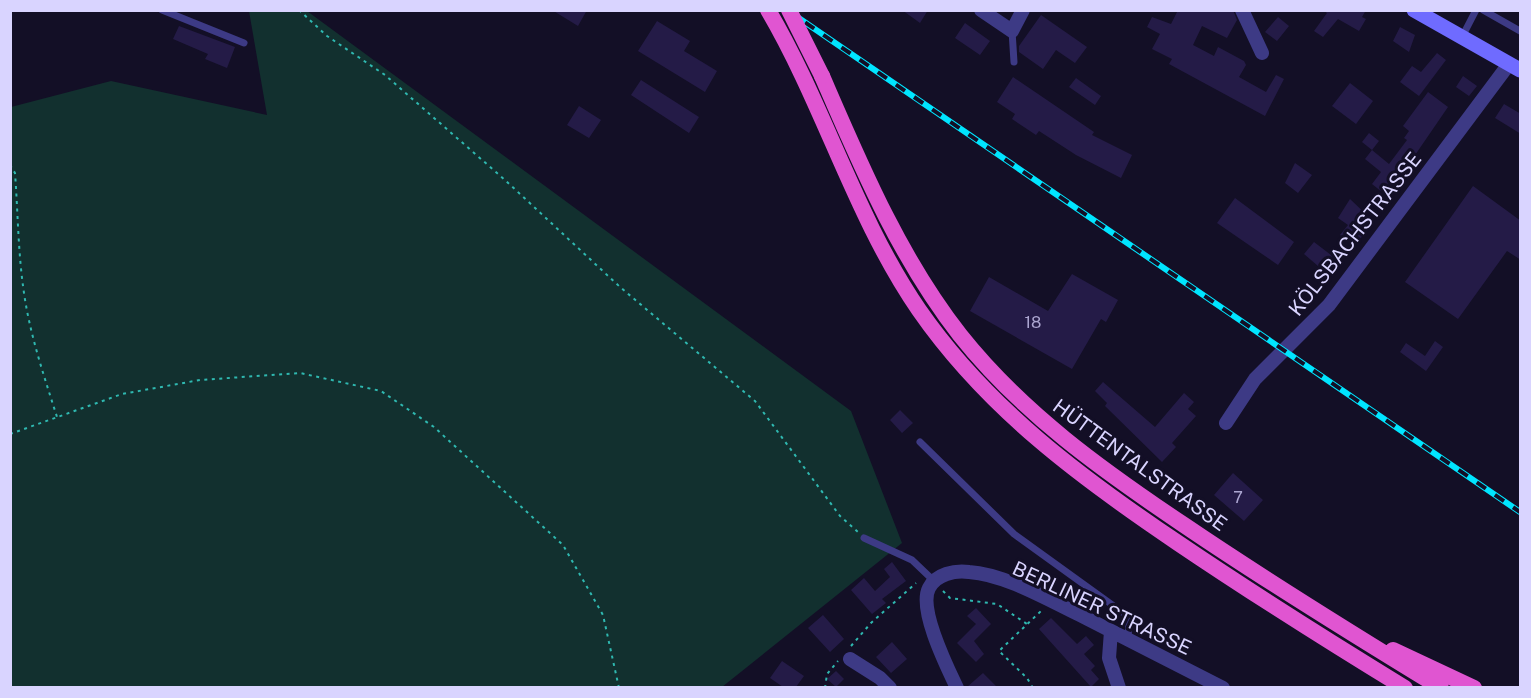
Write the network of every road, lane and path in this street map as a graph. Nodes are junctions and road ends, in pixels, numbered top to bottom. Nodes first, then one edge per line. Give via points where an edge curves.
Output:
1 (162, 10) edge
2 (299, 10) edge
3 (768, 10) edge
4 (789, 10) edge
5 (981, 10) edge
6 (1023, 10) edge
7 (1242, 10) edge
8 (1414, 10) edge
9 (1476, 10) edge
10 (1483, 10) edge
11 (1012, 31) junction
12 (1521, 31) edge
13 (1462, 37) junction
14 (244, 43) dead end
15 (1262, 53) dead end
16 (1014, 62) dead end
17 (1515, 67) edge
18 (10, 165) edge
19 (57, 417) junction
20 (1226, 423) dead end
21 (10, 434) edge
22 (920, 442) dead end
23 (864, 538) joint
24 (931, 577) junction
25 (1052, 601) junction
26 (1027, 624) junction
27 (1111, 631) junction
28 (1354, 635) junction
29 (1128, 640) junction
30 (995, 648) dead end
31 (999, 651) junction
32 (1344, 651) junction
33 (845, 657) junction
34 (619, 687) edge
35 (825, 687) edge
36 (890, 687) edge
37 (957, 687) edge
38 (1033, 687) edge
39 (1119, 687) edge
40 (1223, 687) edge
41 (1387, 687) edge
42 (1405, 687) edge
43 (1441, 687) edge
44 (1474, 687) edge

1 - 14 lane
2 - 23 path via 327,36 385,75 620,287 755,401 840,516
3 - 32 highway, HÜTTENTALSTRASSE via 894,270 919,310 972,377 1013,419 1077,473
4 - 28 highway, HÜTTENTALSTRASSE, bridge via 867,180 910,261 985,365 1089,459 1222,551
5 - 11 street
6 - 11 street
7 - 15 street
8 - 13 main road
9 - 13 lane
10 - 12 lane
11 - 16 lane
13 - 17 main road
17 - 20 street, KÖLSBACHSTRASSE via 1329,305 1255,379
18 - 19 path via 15,173 24,294
19 - 21 path
19 - 34 path via 122,394 200,380 300,373 381,391 434,427 563,545 603,615
22 - 29 lane via 1014,534 1129,617
23 - 24 lane via 912,560
24 - 25 street, BERLINER STRASSE via 970,572
24 - 26 path via 950,598 997,604
24 - 33 path via 871,623
24 - 37 street via 931,627
25 - 26 path
25 - 27 street, BERLINER STRASSE
26 - 31 path
27 - 29 street, BERLINER STRASSE
27 - 39 street via 1108,658
28 - 43 highway, HÜTTENTALSTRASSE
28 - 44 highway via 1416,658
29 - 40 street, BERLINER STRASSE
30 - 31 path
31 - 38 path
32 - 41 highway
32 - 42 highway, HÜTTENTALSTRASSE
33 - 35 path via 827,674
33 - 36 street

